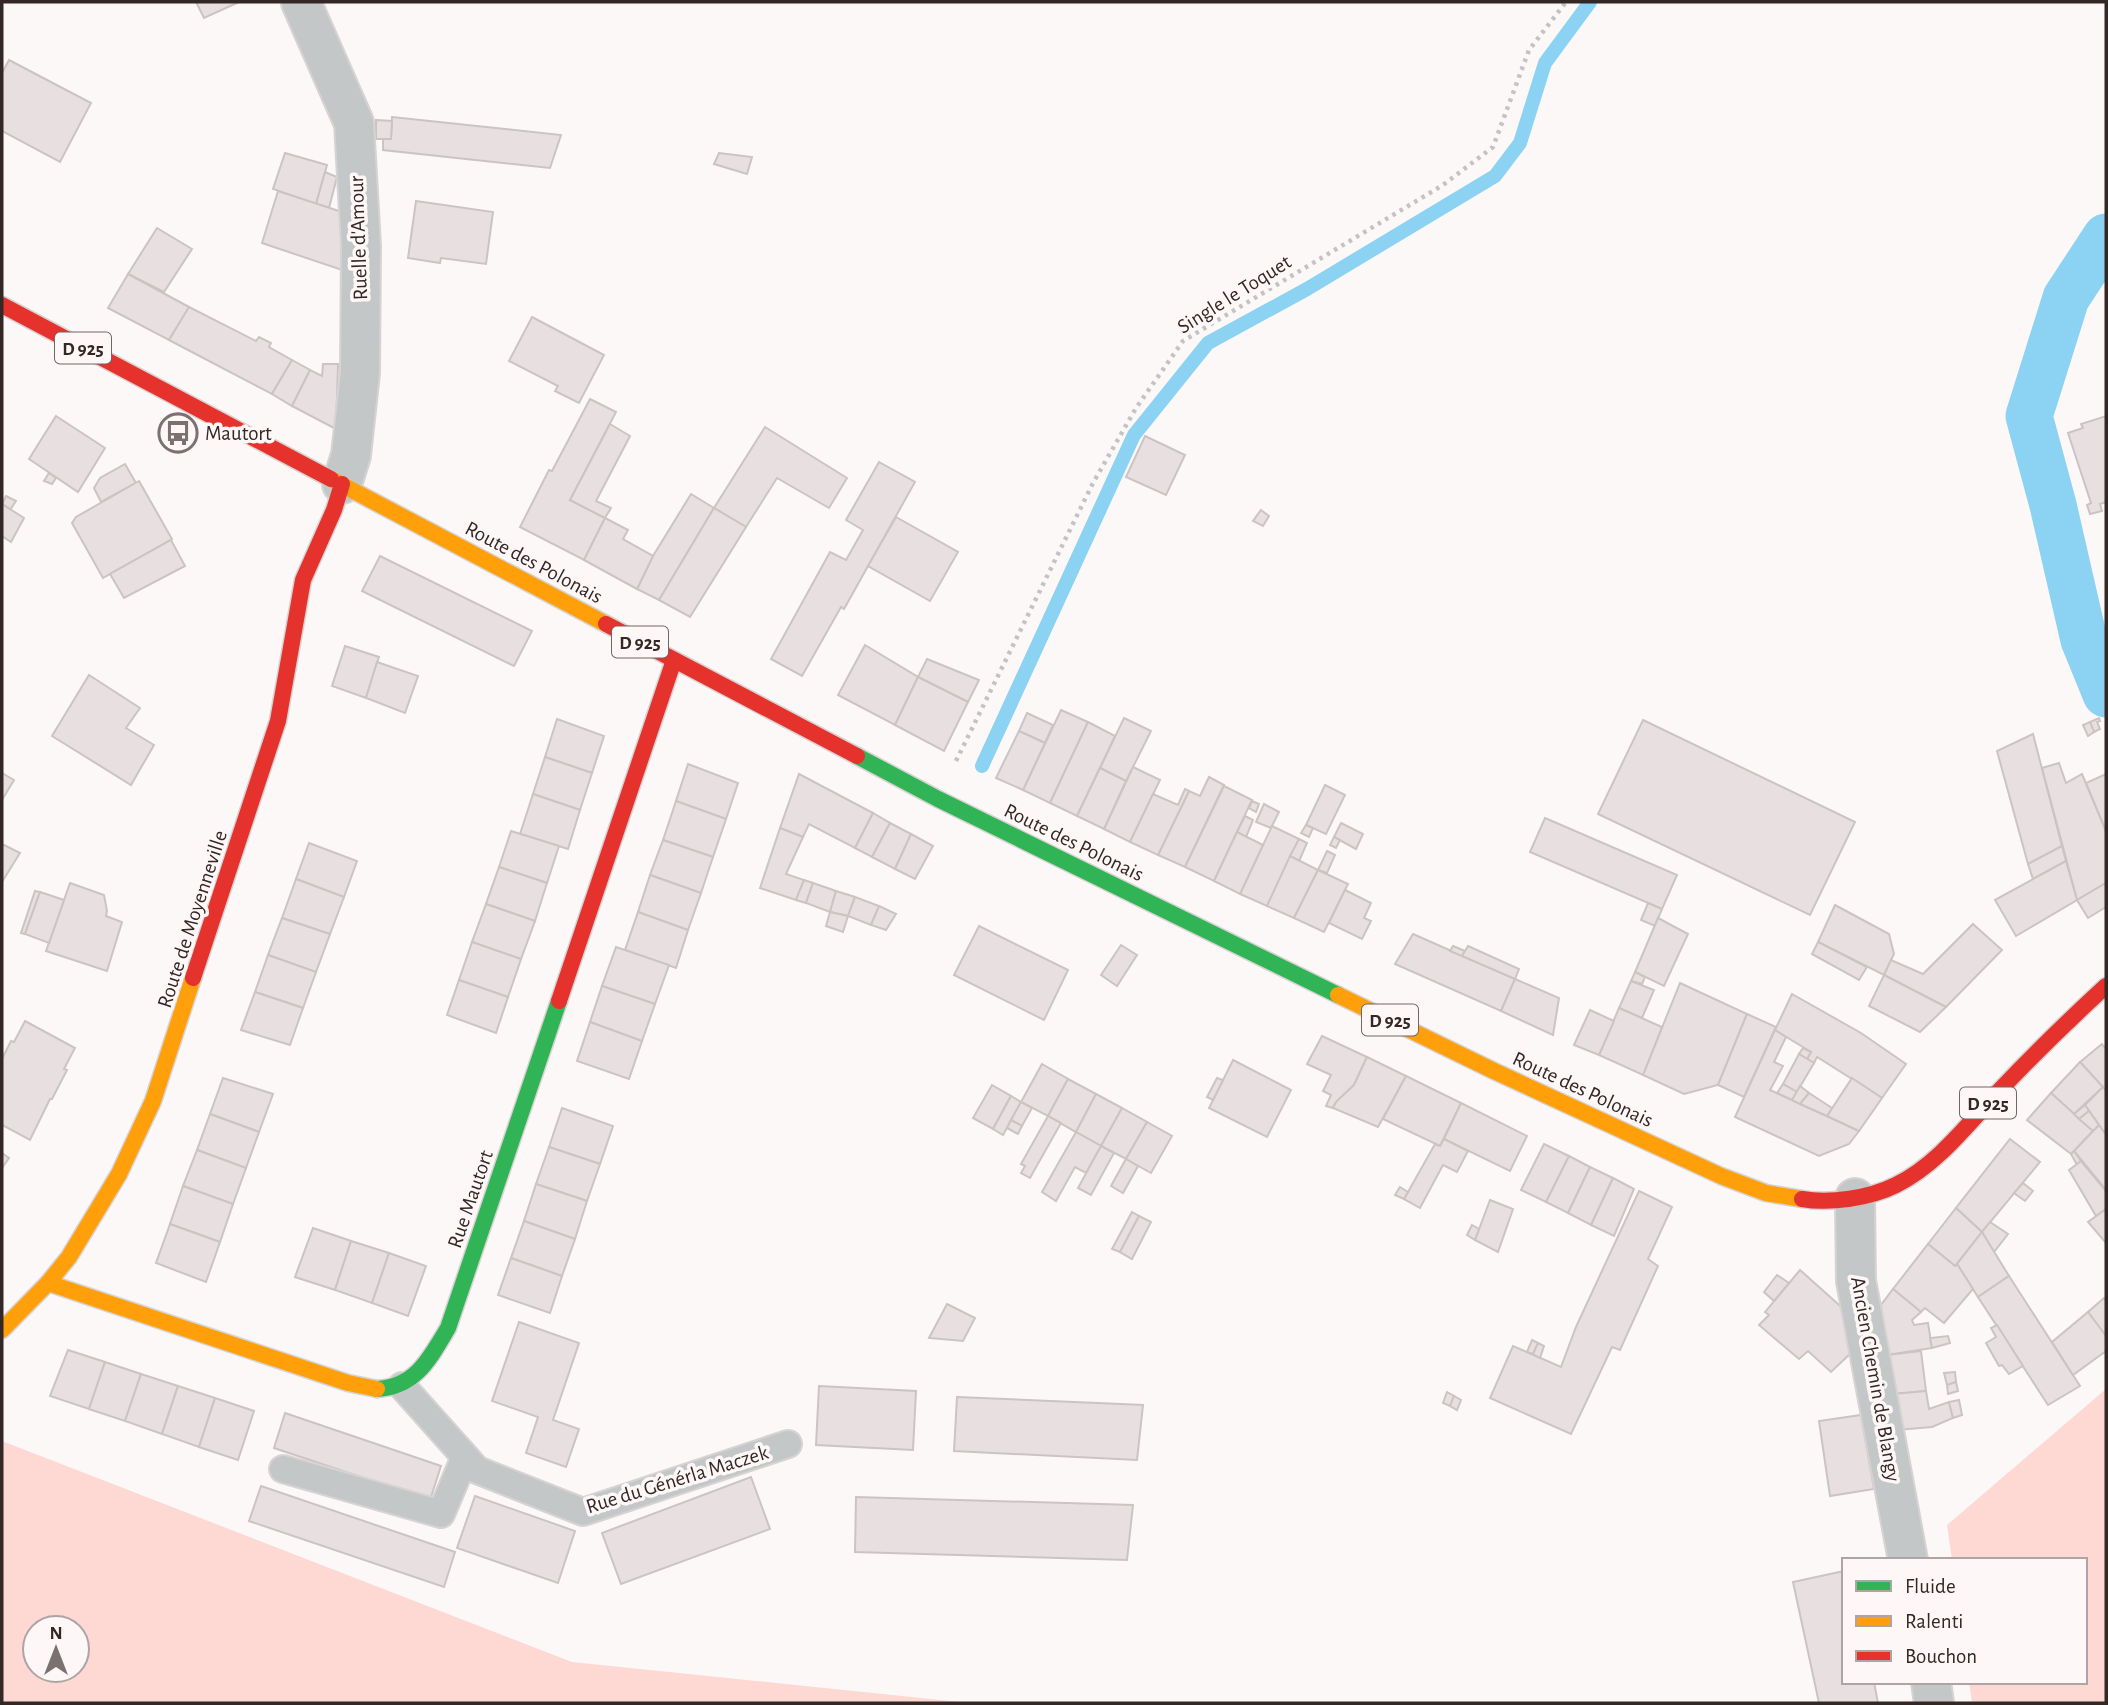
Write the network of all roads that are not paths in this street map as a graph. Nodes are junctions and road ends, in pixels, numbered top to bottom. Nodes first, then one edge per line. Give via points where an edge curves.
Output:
1 (301, 2) edge
2 (2, 305) edge
3 (342, 484) junction
4 (674, 660) junction
5 (2106, 986) edge
6 (1856, 1198) junction
7 (48, 1283) junction
8 (2, 1330) edge
9 (402, 1386) junction
10 (788, 1444) dead end
11 (465, 1457) junction
12 (283, 1469) dead end
13 (1908, 1558) edge
14 (1931, 1684) edge
15 (1934, 1703) edge

1 - 3 street, Ruelle d'Amour via 354,123 361,246 360,373 351,455
2 - 3 main road, Route des Polonais / D 925
3 - 4 main road, Route des Polonais / D 925
3 - 7 main road, Route de Moyenneville via 303,580 278,721 153,1101 94,1218
4 - 6 main road, Route des Polonais / D 925 via 938,799 1494,1071 1721,1176 1766,1193 1814,1201
4 - 9 main road, Rue Mautort via 448,1328 425,1367
5 - 6 main road, Route des Polonais / D 925 via 2050,1036 1932,1161 1896,1185
6 - 13 street, Ancien Chemin de Blangy via 1856,1281
7 - 8 main road, Route de Moyenneville
7 - 9 main road via 348,1383 377,1389
9 - 11 lane, Rue du Générla Maczek
10 - 11 lane, Rue du Générla Maczek via 583,1512 477,1470
11 - 12 lane via 441,1514
14 - 15 street

